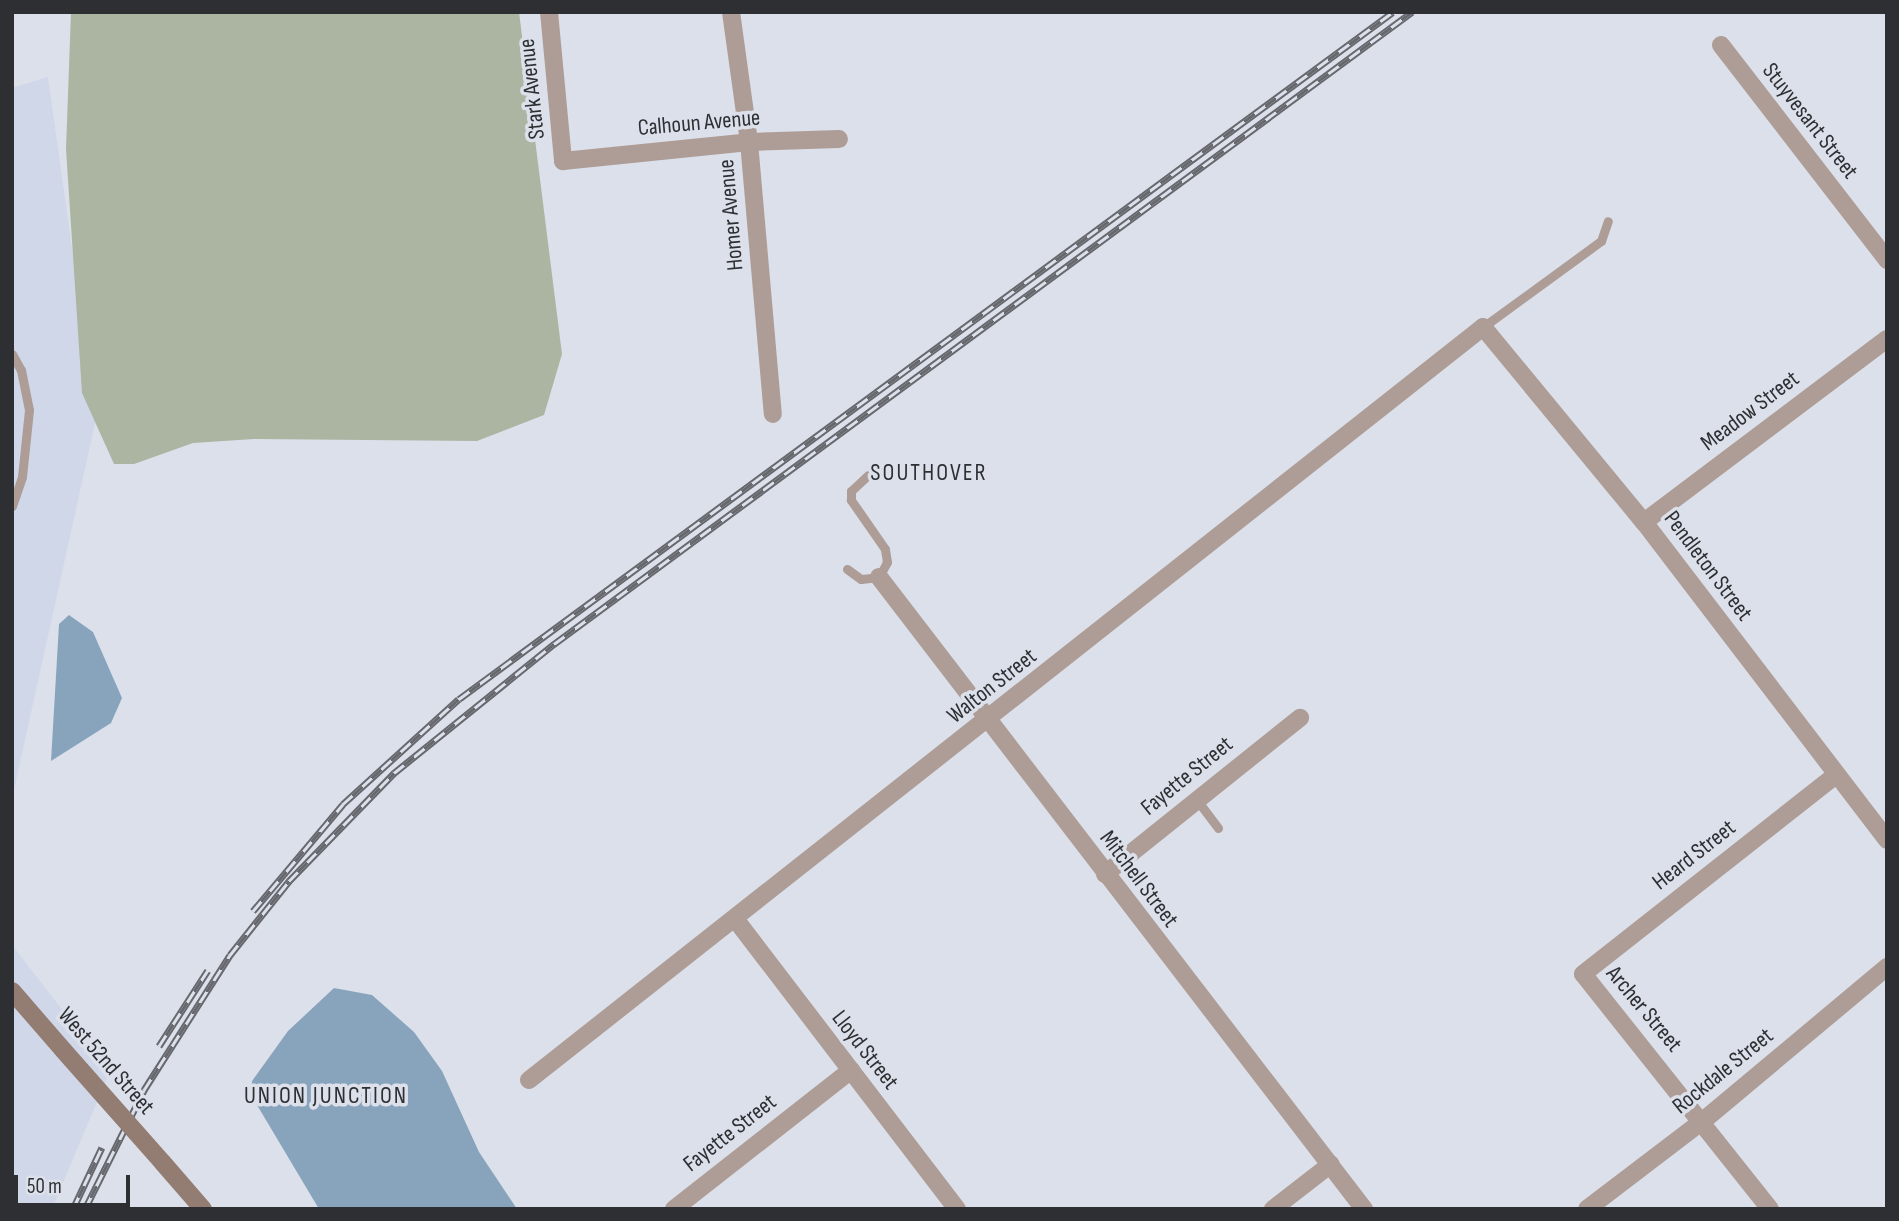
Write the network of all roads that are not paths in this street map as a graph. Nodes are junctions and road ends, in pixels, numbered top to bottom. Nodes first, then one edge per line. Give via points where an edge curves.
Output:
1 (549, 12) edge
2 (732, 12) edge
3 (1721, 45) dead end
4 (839, 139) dead end
5 (749, 142) junction
6 (563, 161) joint
7 (1608, 221) dead end
8 (1887, 260) edge
9 (1483, 327) junction
10 (1887, 339) edge
11 (12, 354) edge
12 (773, 414) dead end
13 (868, 475) dead end
14 (12, 506) edge
15 (1644, 522) junction
16 (847, 569) dead end
17 (879, 577) junction
18 (1300, 718) dead end
19 (987, 721) junction
20 (1836, 775) junction
21 (1196, 800) junction
22 (1218, 828) dead end
23 (1887, 840) edge
24 (1105, 874) junction
25 (736, 920) junction
26 (1887, 967) edge
27 (1583, 974) joint
28 (12, 991) edge
29 (851, 1070) junction
30 (529, 1080) dead end
31 (1704, 1120) junction
32 (1331, 1164) junction
33 (203, 1209) edge
34 (674, 1209) edge
35 (957, 1209) edge
36 (1273, 1209) edge
37 (1364, 1209) edge
38 (1587, 1209) edge
39 (1770, 1209) edge

1 - 6 street, Stark Avenue
2 - 5 street, Homer Avenue
3 - 8 street, Stuyvesant Street
4 - 5 street, Calhoun Avenue
5 - 6 street, Calhoun Avenue
5 - 12 street, Homer Avenue
7 - 9 lane via 1601,241
9 - 15 street, Pendleton Street
9 - 19 street, Walton Street
10 - 15 street, Meadow Street
11 - 14 lane via 21,370 29,410 22,477
13 - 17 lane via 851,491 851,500 885,549 887,562
15 - 20 street, Pendleton Street
16 - 17 lane via 861,579
17 - 19 street, Mitchell Street
18 - 21 street, Fayette Street
19 - 24 street, Mitchell Street
19 - 25 street, Walton Street
20 - 23 street, Pendleton Street
20 - 27 street, Heard Street
21 - 22 lane
21 - 24 street, Fayette Street
24 - 32 street, Mitchell Street
25 - 29 street, Lloyd Street
25 - 30 street, Walton Street
26 - 31 street, Rockdale Street
27 - 31 street, Archer Street
28 - 33 main road, West 52nd Street, bridge
29 - 34 street, Fayette Street
29 - 35 street, Lloyd Street
31 - 38 street, Rockdale Street
31 - 39 street, Archer Street
32 - 36 street
32 - 37 street, Mitchell Street

